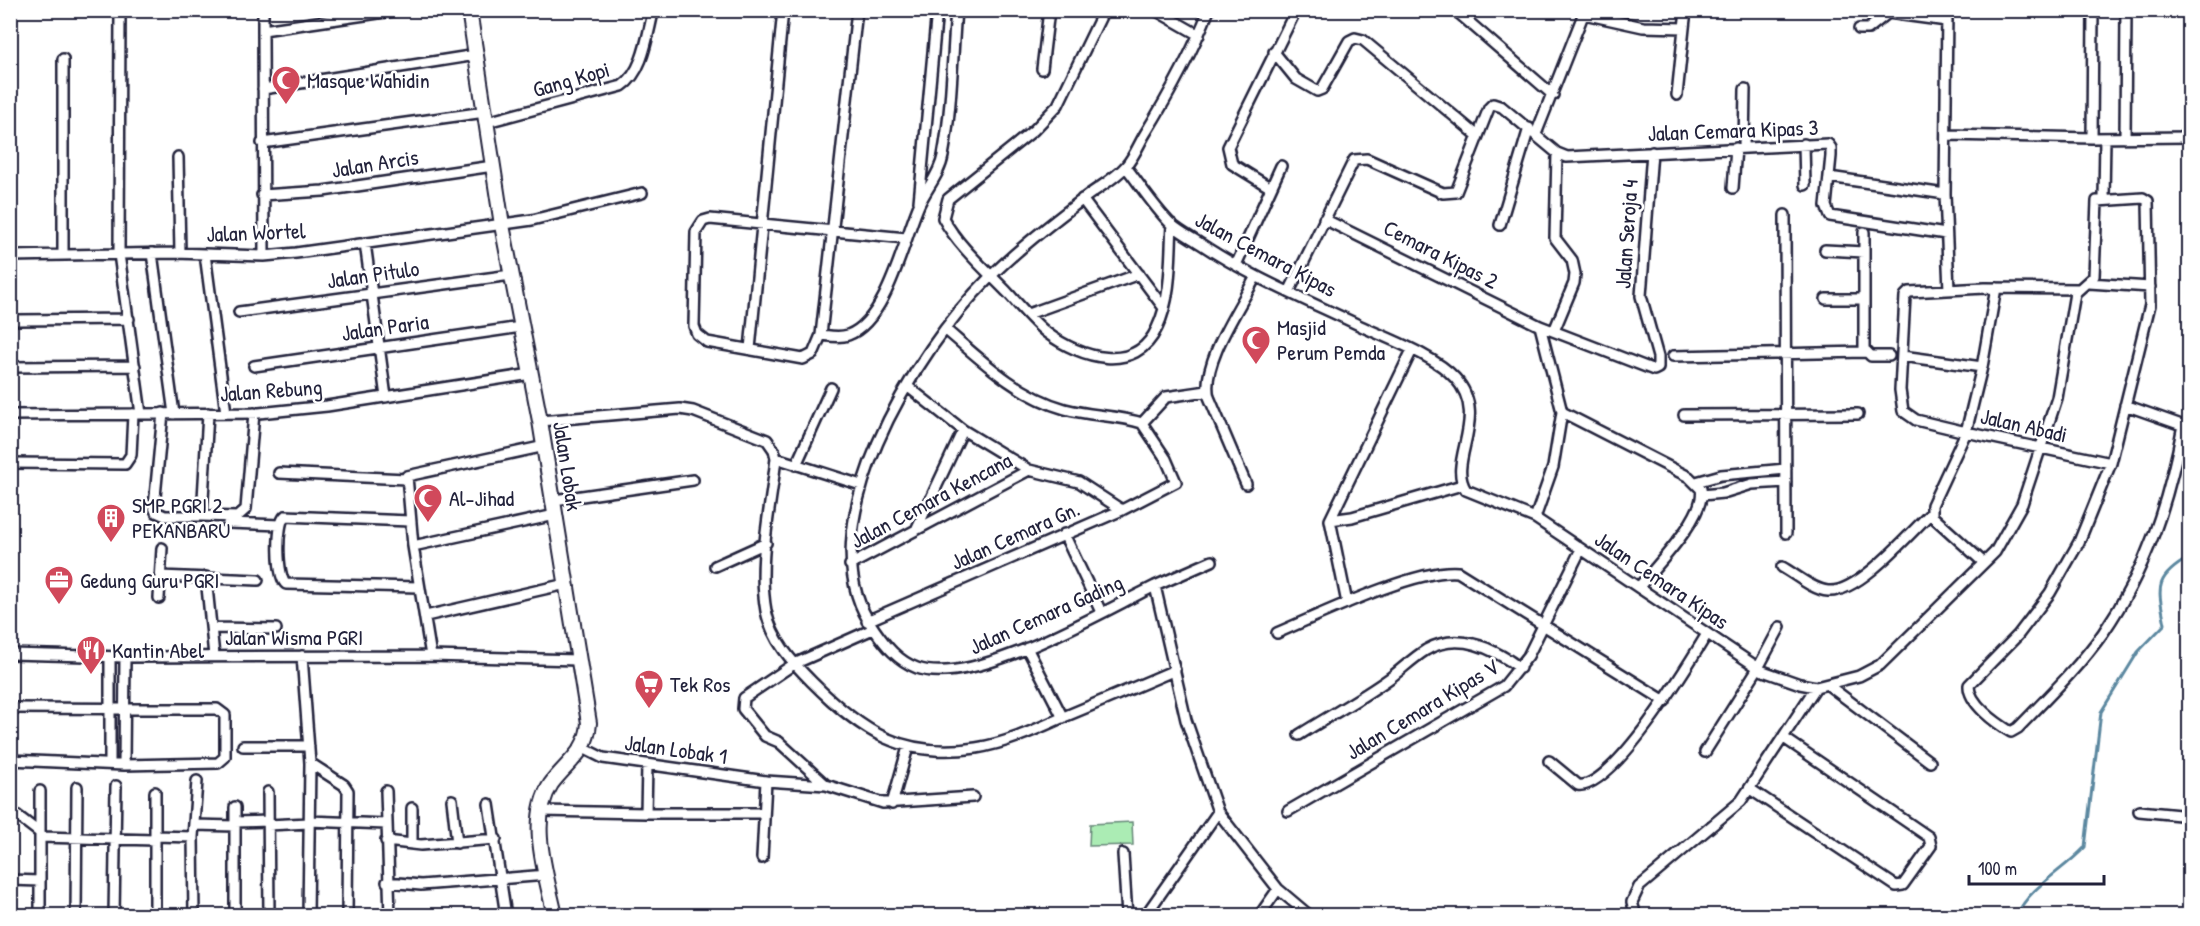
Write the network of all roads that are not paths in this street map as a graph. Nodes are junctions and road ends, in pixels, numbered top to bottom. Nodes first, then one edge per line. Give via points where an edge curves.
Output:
1 (120, 10) edge
2 (263, 10) edge
3 (399, 10) edge
4 (469, 10) edge
5 (783, 10) edge
6 (856, 10) edge
7 (938, 10) edge
8 (957, 10) edge
9 (1049, 10) edge
10 (1104, 10) edge
11 (1155, 10) edge
12 (1209, 10) edge
13 (1296, 10) edge
14 (1455, 10) edge
15 (1686, 10) edge
16 (1947, 10) edge
17 (2093, 10) edge
18 (2126, 10) edge
19 (1585, 12) edge
20 (358, 14) edge
21 (653, 14) dead end
22 (1947, 21) junction
23 (1684, 28) junction
24 (1859, 29) dead end
25 (263, 30) junction
26 (1199, 35) junction
27 (1274, 52) junction
28 (476, 55) junction
29 (63, 59) dead end
30 (1041, 69) dead end
31 (263, 89) junction
32 (1745, 89) dead end
33 (1677, 94) dead end
34 (1553, 95) junction
35 (486, 117) junction
36 (1533, 131) junction
37 (1947, 135) junction
38 (1478, 136) junction
39 (2190, 137) edge
40 (2092, 138) junction
41 (2105, 138) junction
42 (2125, 138) junction
43 (262, 143) junction
44 (1804, 144) junction
45 (1740, 147) junction
46 (1652, 152) junction
47 (1557, 153) junction
48 (178, 158) dead end
49 (493, 165) junction
50 (1281, 166) dead end
51 (1126, 167) junction
52 (1829, 177) junction
53 (1805, 185) dead end
54 (1271, 188) junction
55 (1732, 188) dead end
56 (642, 193) dead end
57 (1945, 194) junction
58 (262, 195) junction
59 (2104, 198) junction
60 (1082, 200) junction
61 (919, 204) junction
62 (1785, 215) dead end
63 (1324, 219) junction
64 (763, 224) junction
65 (1172, 224) junction
66 (502, 225) junction
67 (1500, 225) dead end
68 (833, 232) junction
69 (1864, 232) dead end
70 (1946, 234) junction
71 (906, 238) junction
72 (364, 243) junction
73 (1825, 250) dead end
74 (1864, 252) junction
75 (152, 253) junction
76 (180, 253) junction
77 (119, 254) junction
78 (205, 254) junction
79 (63, 255) junction
80 (264, 255) junction
81 (10, 256) edge
82 (1236, 266) junction
83 (1138, 274) junction
84 (512, 275) junction
85 (991, 276) junction
86 (1256, 276) junction
87 (2088, 284) junction
88 (2150, 287) junction
89 (1996, 288) junction
90 (2078, 289) junction
91 (1949, 290) junction
92 (1289, 292) junction
93 (372, 293) junction
94 (1826, 299) dead end
95 (1864, 299) junction
96 (1164, 308) junction
97 (239, 312) dead end
98 (1028, 314) junction
99 (129, 319) junction
100 (18, 320) dead end
101 (1540, 326) junction
102 (521, 327) junction
103 (945, 329) junction
104 (1554, 331) junction
105 (821, 335) junction
106 (377, 348) junction
107 (750, 349) junction
108 (1412, 350) junction
109 (1865, 352) junction
110 (1785, 353) junction
111 (1673, 356) dead end
112 (1889, 356) dead end
113 (1902, 356) junction
114 (135, 366) junction
115 (254, 366) dead end
116 (11, 367) edge
117 (1982, 367) junction
118 (531, 374) junction
119 (907, 386) junction
120 (831, 388) dead end
121 (1207, 391) junction
122 (386, 397) junction
123 (2125, 405) junction
124 (1562, 412) junction
125 (163, 413) junction
126 (208, 413) junction
127 (226, 413) junction
128 (255, 413) junction
129 (137, 414) junction
130 (174, 414) junction
131 (1786, 414) junction
132 (1858, 414) dead end
133 (10, 415) edge
134 (1684, 415) dead end
135 (540, 421) junction
136 (1143, 423) junction
137 (2186, 427) edge
138 (963, 430) junction
139 (1966, 432) junction
140 (545, 446) junction
141 (2041, 450) junction
142 (776, 458) junction
143 (10, 463) edge
144 (2111, 463) junction
145 (796, 465) junction
146 (1029, 470) junction
147 (1786, 470) junction
148 (1763, 471) junction
149 (279, 473) dead end
150 (1734, 473) junction
151 (406, 479) junction
152 (693, 480) dead end
153 (1696, 482) junction
154 (1786, 482) junction
155 (1764, 483) junction
156 (1246, 484) dead end
157 (861, 485) junction
158 (1462, 485) junction
159 (1737, 488) junction
160 (1702, 495) junction
161 (554, 500) junction
162 (1122, 510) junction
163 (1931, 513) junction
164 (555, 514) junction
165 (202, 516) junction
166 (1535, 518) junction
167 (166, 519) dead end
168 (410, 520) junction
169 (1330, 520) junction
170 (280, 525) junction
171 (916, 530) junction
172 (1786, 533) dead end
173 (1064, 534) junction
174 (766, 543) junction
175 (412, 546) junction
176 (162, 548) dead end
177 (1581, 549) junction
178 (1212, 561) dead end
179 (1983, 562) junction
180 (850, 565) junction
181 (715, 566) dead end
182 (1782, 567) dead end
183 (160, 576) junction
184 (206, 577) junction
185 (258, 580) dead end
186 (566, 584) junction
187 (1155, 586) junction
188 (419, 587) junction
189 (1639, 587) junction
190 (159, 598) dead end
191 (1347, 603) junction
192 (1101, 612) junction
193 (426, 616) junction
194 (870, 625) junction
195 (1543, 626) junction
196 (1780, 627) dead end
197 (212, 628) junction
198 (276, 629) dead end
199 (1276, 633) dead end
200 (1707, 634) junction
201 (1027, 648) junction
202 (10, 654) edge
203 (214, 656) junction
204 (110, 657) junction
205 (125, 657) junction
206 (302, 657) junction
207 (431, 657) junction
208 (578, 660) junction
209 (794, 664) junction
210 (1520, 668) junction
211 (1758, 668) junction
212 (1175, 670) junction
213 (1828, 685) junction
214 (1816, 687) junction
215 (1665, 701) junction
216 (10, 708) edge
217 (109, 709) junction
218 (125, 709) junction
219 (1063, 718) junction
220 (1299, 735) dead end
221 (1784, 738) junction
222 (243, 746) dead end
223 (309, 746) junction
224 (908, 747) junction
225 (583, 748) junction
226 (1705, 752) dead end
227 (10, 759) edge
228 (1549, 761) dead end
229 (1930, 762) dead end
230 (310, 763) junction
231 (110, 764) junction
232 (124, 765) junction
233 (647, 765) junction
234 (197, 781) dead end
235 (766, 781) junction
236 (826, 785) junction
237 (116, 786) dead end
238 (77, 787) dead end
239 (1750, 789) junction
240 (40, 791) dead end
241 (155, 792) dead end
242 (268, 792) dead end
243 (386, 792) dead end
244 (973, 797) dead end
245 (452, 800) dead end
246 (489, 804) dead end
247 (892, 804) junction
248 (235, 807) dead end
249 (412, 808) dead end
250 (10, 810) edge
251 (541, 811) junction
252 (1288, 811) dead end
253 (2139, 811) dead end
254 (1218, 812) junction
255 (646, 813) junction
256 (763, 813) junction
257 (2190, 816) edge
258 (309, 822) junction
259 (348, 822) junction
260 (268, 823) junction
261 (235, 824) junction
262 (386, 824) junction
263 (195, 825) junction
264 (40, 835) junction
265 (193, 837) junction
266 (76, 838) junction
267 (155, 838) junction
268 (496, 839) junction
269 (115, 840) junction
270 (386, 840) junction
271 (457, 843) junction
272 (412, 844) junction
273 (1123, 854) dead end
274 (762, 858) dead end
275 (2190, 861) edge
276 (2190, 870) edge
277 (547, 875) junction
278 (10, 880) edge
279 (502, 880) junction
280 (40, 881) junction
281 (387, 882) junction
282 (1278, 889) junction
283 (40, 915) edge
284 (76, 915) edge
285 (114, 915) edge
286 (155, 915) edge
287 (194, 915) edge
288 (235, 915) edge
289 (269, 915) edge
290 (308, 915) edge
291 (347, 915) edge
292 (390, 915) edge
293 (506, 915) edge
294 (555, 915) edge
295 (1127, 915) edge
296 (1145, 915) edge
297 (1259, 915) edge
298 (1310, 915) edge
299 (1636, 915) edge

1 - 77 street
2 - 25 street
3 - 20 street
4 - 28 main road, Jalan Lobak
5 - 64 street
6 - 68 street
7 - 61 street
8 - 61 street via 943,160
9 - 30 street
10 - 85 street via 1058,105 1034,130 946,202 942,214 946,224
11 - 26 street
12 - 26 street, Jalan Cemara Gading
13 - 27 street
14 - 34 street
15 - 23 street
16 - 22 street
17 - 40 street
18 - 42 street
19 - 23 street via 1643,27
19 - 34 street
20 - 25 street
21 - 35 street, Gang Kopi via 641,59 626,83 599,94
22 - 24 street via 1888,13 1868,29
22 - 37 street
23 - 33 street
25 - 31 street
26 - 51 street, Jalan Cemara Gading
27 - 38 street via 1296,79 1317,91 1322,89 1350,41 1359,38
27 - 54 street via 1228,147 1232,164
28 - 31 street
28 - 35 main road, Jalan Lobak
29 - 79 street
31 - 43 street
32 - 45 street
34 - 36 street
35 - 43 street, Gang Kopi
35 - 49 main road, Jalan Lobak
36 - 38 street via 1493,104
36 - 47 street
36 - 67 street
37 - 40 street
37 - 57 street
38 - 63 street via 1456,192 1443,193 1357,158
39 - 42 street
40 - 41 street
41 - 42 street
41 - 59 street
43 - 58 street
44 - 45 street, Jalan Cemara Kipas 3
44 - 52 street, Jalan Cemara Kipas 3 via 1830,146
44 - 53 street
45 - 46 street, Jalan Cemara Kipas 3
45 - 55 street
46 - 47 street, Jalan Cemara Kipas 3 via 1573,158
46 - 104 street, Jalan Seroja 4 via 1641,296 1658,368 1646,369
47 - 104 street via 1555,238 1569,254 1574,283
48 - 76 street
49 - 58 street, Jalan Arcis via 323,191
49 - 66 main road, Jalan Lobak
50 - 54 street
51 - 60 street, Jalan Cemara Gading
51 - 65 street, Jalan Cemara Kipas
52 - 57 street
52 - 70 street, Jalan Cemara Kipas 3 via 1826,206 1830,216
54 - 82 street
56 - 66 street, Jalan Wortel via 555,216
57 - 70 street
58 - 80 street
59 - 87 street via 2095,204 2096,267
59 - 88 street via 2148,201
60 - 83 street
60 - 85 street, Jalan Cemara Gading
61 - 71 street
62 - 110 street
63 - 92 street
63 - 101 street, Cemara Kipas 2
64 - 68 street
64 - 107 street
64 - 107 street via 710,219 703,221 696,232 697,334 707,342
65 - 82 street, Jalan Cemara Kipas
65 - 96 street
66 - 72 street, Jalan Wortel
66 - 84 main road, Jalan Lobak
68 - 71 street
68 - 105 street
69 - 74 street
70 - 91 street
71 - 105 street via 884,294 866,322 847,336
72 - 80 street, Jalan Wortel
72 - 93 street
73 - 74 street
74 - 95 street
75 - 76 street, Jalan Wortel
75 - 77 street, Jalan Wortel
75 - 130 street
76 - 78 street, Jalan Wortel
77 - 79 street, Jalan Wortel
77 - 99 street
78 - 80 street, Jalan Wortel
78 - 127 street
79 - 81 street, Jalan Wortel
82 - 86 street, Jalan Cemara Kipas
83 - 96 street
83 - 98 street
84 - 93 street, Jalan Pitulo
84 - 102 main road, Jalan Lobak
85 - 98 street
85 - 103 street, Jalan Cemara Gading
86 - 92 street, Jalan Cemara Kipas
86 - 121 street via 1212,362
87 - 88 street
87 - 90 street
88 - 123 street via 2150,305
89 - 90 street
89 - 91 street
89 - 117 street, Jalan Abadi
90 - 141 street, Jalan Cemara Kipas via 2057,398
91 - 113 street via 1909,292 1905,296
92 - 108 street, Jalan Cemara Kipas
93 - 97 street, Jalan Pitulo
93 - 106 street
94 - 95 street
95 - 109 street
96 - 98 street via 1155,333 1142,349 1111,359 1088,354 1055,338
99 - 100 street
99 - 114 street
101 - 104 street, Jalan Seroja 4
101 - 124 street
102 - 106 street, Jalan Paria
102 - 118 main road, Jalan Lobak
103 - 119 street, Jalan Cemara Gading
103 - 136 street via 1004,377 1042,401
105 - 107 street via 813,354 803,359
106 - 115 street, Jalan Paria
106 - 122 street
108 - 158 street, Jalan Cemara Kipas via 1453,376 1467,397 1469,428 1460,469
108 - 169 street
109 - 110 street
109 - 112 street
110 - 111 street
110 - 131 street
113 - 117 street
113 - 139 street via 1900,390 1904,411 1916,420
114 - 116 street
114 - 129 street
117 - 139 street, Jalan Abadi
118 - 122 street, Jalan Rebung
118 - 135 main road, Jalan Lobak
119 - 138 street
119 - 157 street, Jalan Cemara Gading
120 - 145 street
121 - 136 street via 1166,397
121 - 156 street
122 - 128 street, Jalan Rebung
123 - 137 street
123 - 144 street
124 - 153 street
124 - 166 street via 1553,467
125 - 129 street, Jalan Rebung
125 - 130 street, Jalan Rebung
125 - 165 street via 154,507 165,516
126 - 127 street, Jalan Rebung
126 - 130 street, Jalan Rebung
126 - 165 street
127 - 128 street, Jalan Rebung
128 - 165 street via 246,509 237,517
129 - 133 street, Jalan Rebung
129 - 143 street via 131,455 125,464
131 - 132 street
131 - 134 street
131 - 147 street
135 - 140 main road, Jalan Lobak
135 - 142 street via 686,410 762,437 771,444
136 - 162 street, Jalan Cemara Gn. via 1176,482
137 - 144 street via 2153,543 2123,602 2102,635 2014,732 1974,701 1969,685 2018,635 2050,593 2079,542
138 - 146 street
138 - 171 street
139 - 141 street, Jalan Abadi
139 - 163 street
140 - 151 street via 414,472
140 - 161 main road, Jalan Lobak
141 - 144 street, Jalan Abadi
141 - 179 street, Jalan Cemara Kipas via 2014,520 1995,552
142 - 145 street
142 - 174 street
145 - 157 street
146 - 162 street via 1079,482
146 - 171 street, Jalan Cemara Kencana
147 - 148 street
147 - 154 street
148 - 150 street
148 - 155 street
149 - 151 street
150 - 153 street
150 - 159 street
151 - 168 street
152 - 161 street
153 - 160 street
154 - 155 street
154 - 172 street
155 - 159 street
157 - 180 street, Jalan Cemara Gading via 854,512
158 - 166 street, Jalan Cemara Kipas via 1479,497
158 - 169 street
159 - 160 street
160 - 189 street via 1678,540
161 - 164 main road, Jalan Lobak
162 - 173 street, Jalan Cemara Gn.
163 - 179 street
163 - 182 street via 1845,589 1823,590
164 - 175 street
164 - 186 main road, Jalan Lobak
166 - 177 street, Jalan Cemara Kipas
167 - 170 street
168 - 170 street via 288,515 280,520
168 - 175 street
169 - 191 street
170 - 188 street via 280,572 284,583
171 - 180 street, Jalan Cemara Kencana
173 - 192 street
173 - 194 street, Jalan Cemara Gn.
174 - 181 street
174 - 209 street via 766,610 778,640
175 - 188 street
176 - 183 street
177 - 189 street, Jalan Cemara Kipas
177 - 195 street, Jalan Cemara Kipas V
178 - 187 street
179 - 213 street, Jalan Cemara Kipas via 1880,664 1859,676
180 - 194 street, Jalan Cemara Gading via 856,597
183 - 184 street
183 - 190 street
184 - 185 street
184 - 197 street
186 - 193 street
186 - 208 main road, Jalan Lobak
187 - 192 street, Jalan Cemara Gading
187 - 212 street, Jalan Cemara Gading
188 - 193 street
189 - 200 street, Jalan Cemara Kipas
191 - 195 street via 1427,575 1458,572
191 - 199 street
192 - 201 street, Jalan Cemara Gading
193 - 207 street
194 - 201 street, Jalan Cemara Gading via 896,656 929,671 968,669
194 - 209 street, Jalan Cemara Gn.
195 - 210 street, Jalan Cemara Kipas V
195 - 215 street
196 - 211 street
197 - 198 street
197 - 203 street
200 - 211 street, Jalan Cemara Kipas
200 - 215 street
201 - 219 street
202 - 204 street, Jalan Wisma PGRI
203 - 205 street, Jalan Wisma PGRI
203 - 206 street, Jalan Wisma PGRI
204 - 205 street, Jalan Wisma PGRI
204 - 217 street
205 - 218 street
206 - 207 street, Jalan Wisma PGRI
206 - 223 street
207 - 208 street, Jalan Wisma PGRI
208 - 225 main road, Jalan Lobak via 589,723
209 - 224 street via 862,727
209 - 236 street, Jalan Cemara Gn. via 744,698 742,707 765,736 779,742
210 - 220 street via 1478,644 1439,645
210 - 252 street, Jalan Cemara Kipas V via 1495,692
211 - 214 street, Jalan Cemara Kipas
211 - 226 street
212 - 219 street
212 - 254 street, Jalan Cemara Gading via 1190,734
213 - 214 street, Jalan Cemara Kipas
213 - 229 street
214 - 221 street
215 - 228 street via 1627,750 1586,785 1575,783
216 - 217 street
217 - 218 street
217 - 231 street
218 - 232 street
218 - 232 street via 217,709 225,715 225,757 221,762
219 - 224 street via 979,748 948,751
221 - 239 street
221 - 239 street via 1929,837 1931,846 1903,885 1896,886
222 - 223 street
223 - 230 street
224 - 247 street
225 - 233 street, Jalan Lobak 1 via 603,758
225 - 251 main road via 552,784
227 - 231 street
230 - 258 street
230 - 259 street via 344,784 348,791
231 - 232 street
233 - 235 street, Jalan Lobak 1
233 - 255 street
234 - 263 street
235 - 236 street, Jalan Lobak 1
235 - 256 street
236 - 247 street
237 - 269 street
238 - 266 street
239 - 299 street via 1729,814 1639,887 1632,902
240 - 264 street
241 - 267 street
242 - 260 street
243 - 262 street
244 - 247 street
245 - 271 street
246 - 268 street
248 - 261 street
249 - 272 street
250 - 264 street
251 - 255 street
251 - 277 main road
253 - 257 street
254 - 282 street, Jalan Cemara Gading
254 - 296 street
255 - 256 street
256 - 274 street
258 - 259 street
258 - 260 street
258 - 290 street
259 - 262 street
259 - 291 street
260 - 261 street
260 - 289 street
261 - 263 street
261 - 288 street
262 - 270 street
263 - 265 street
264 - 266 street
264 - 280 street
265 - 267 street
265 - 287 street
266 - 269 street
266 - 284 street
267 - 269 street
267 - 286 street
268 - 271 street
268 - 279 street
269 - 285 street
270 - 272 street
270 - 281 street
271 - 272 street
273 - 295 street
275 - 276 street
277 - 279 street
277 - 294 main road
278 - 280 street
279 - 281 street via 421,885
279 - 293 street
280 - 283 street
281 - 292 street
282 - 297 street
282 - 298 street, Jalan Cemara Gading

